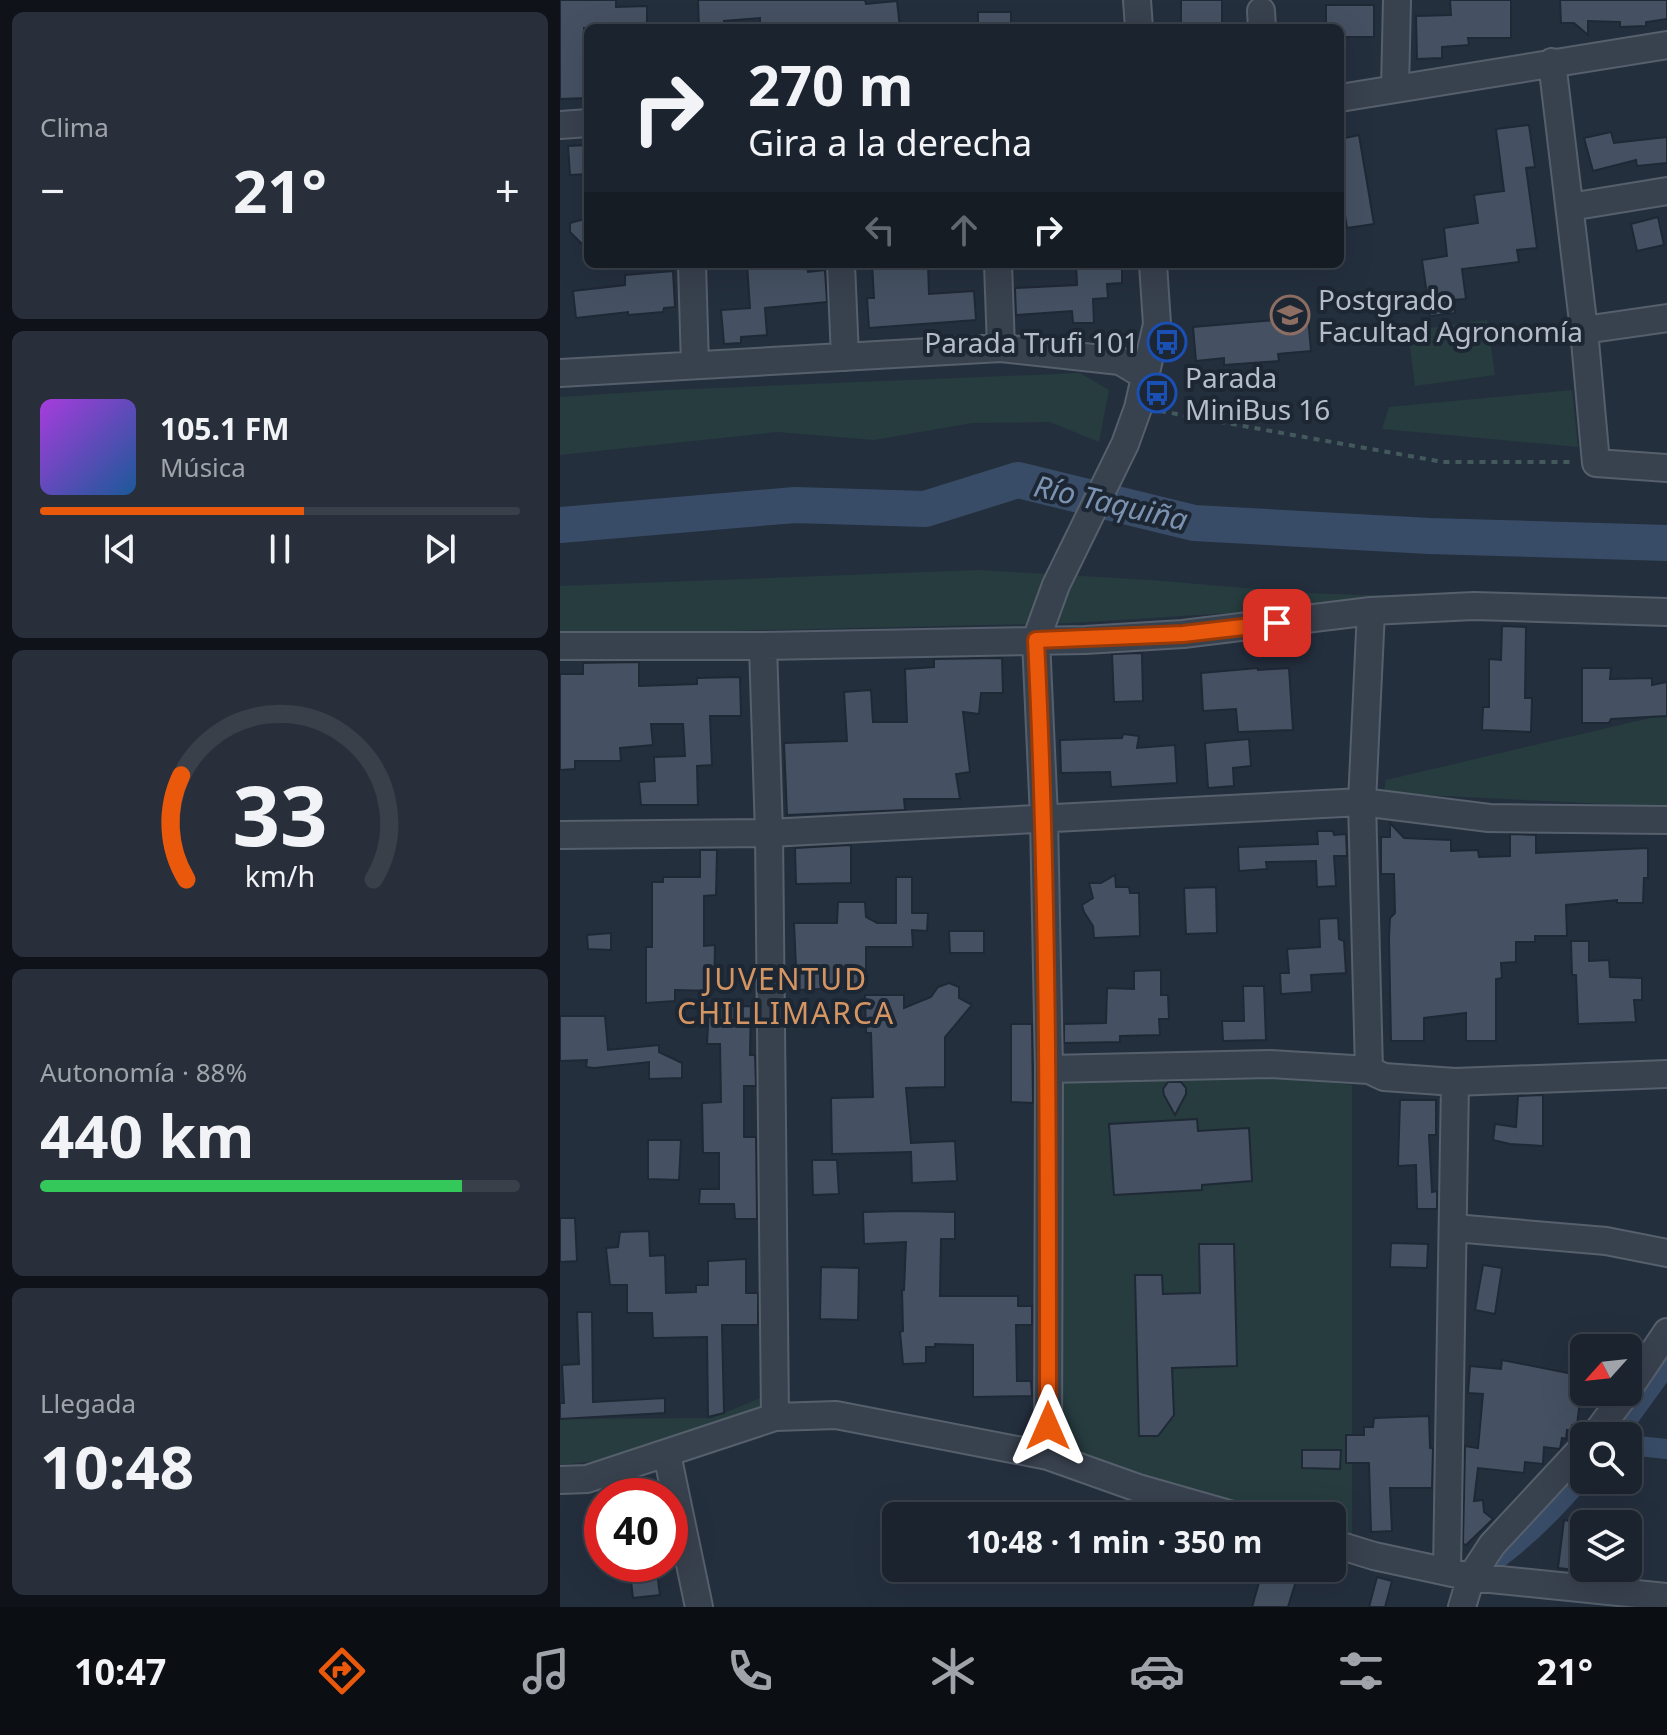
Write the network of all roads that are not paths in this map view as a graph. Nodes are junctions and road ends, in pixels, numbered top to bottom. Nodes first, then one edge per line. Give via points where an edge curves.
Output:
1 (1137, 0) edge
2 (1397, 0) edge
3 (1139, 24) edge
4 (1667, 45) edge
5 (1552, 62) junction
6 (1395, 89) junction
7 (1344, 97) edge
8 (584, 123) edge
9 (560, 125) edge
10 (1667, 191) edge
11 (1570, 207) junction
12 (692, 268) edge
13 (841, 268) edge
14 (998, 268) edge
15 (1153, 268) edge
16 (1667, 318) edge
17 (1584, 330) junction
18 (1001, 348) junction
19 (845, 357) junction
20 (695, 365) junction
21 (560, 373) edge
22 (1145, 376) junction
23 (1667, 468) edge
24 (1371, 611) junction
25 (1667, 612) edge
26 (1036, 640) junction
27 (560, 646) edge
28 (763, 646) junction
29 (1362, 802) junction
30 (1044, 817) junction
31 (1667, 820) edge
32 (769, 833) junction
33 (560, 835) edge
34 (1049, 1069) junction
35 (1369, 1070) junction
36 (1667, 1074) edge
37 (1455, 1082) junction
38 (1454, 1228) junction
39 (1667, 1253) edge
40 (1667, 1332) edge
41 (1642, 1369) edge
42 (775, 1417) junction
43 (667, 1454) junction
44 (1048, 1456) junction
45 (1570, 1461) edge
46 (560, 1480) edge
47 (1187, 1502) edge
48 (1346, 1547) edge
49 (1459, 1573) junction
50 (1667, 1597) edge
51 (699, 1607) edge
52 (1462, 1607) edge

1 - 3 street
2 - 6 street
4 - 5 street
5 - 6 street
5 - 11 street
6 - 7 street
8 - 9 street
10 - 11 street
11 - 17 street
12 - 20 street
13 - 19 street
14 - 18 street
15 - 22 street via 1157,324
16 - 17 street
17 - 23 street via 1596,463
18 - 19 street
18 - 22 street via 1120,361
19 - 20 street
20 - 21 street
22 - 26 street via 1125,444 1056,585
24 - 25 street via 1474,606
24 - 26 street via 1183,634
24 - 29 street
26 - 28 street
26 - 30 street
27 - 28 street
28 - 32 street
29 - 30 street
29 - 31 street via 1489,818
29 - 35 street
30 - 32 street
30 - 34 street
32 - 33 street
32 - 42 street
34 - 35 street via 1270,1064
34 - 44 street
35 - 37 street via 1384,1077
36 - 37 street
37 - 38 street
38 - 39 street via 1606,1241
38 - 49 street
40 - 41 street
42 - 43 street
42 - 44 street via 836,1415
43 - 46 street via 587,1479
43 - 51 street
44 - 47 street
45 - 49 street
48 - 49 street
49 - 50 street
49 - 52 street

